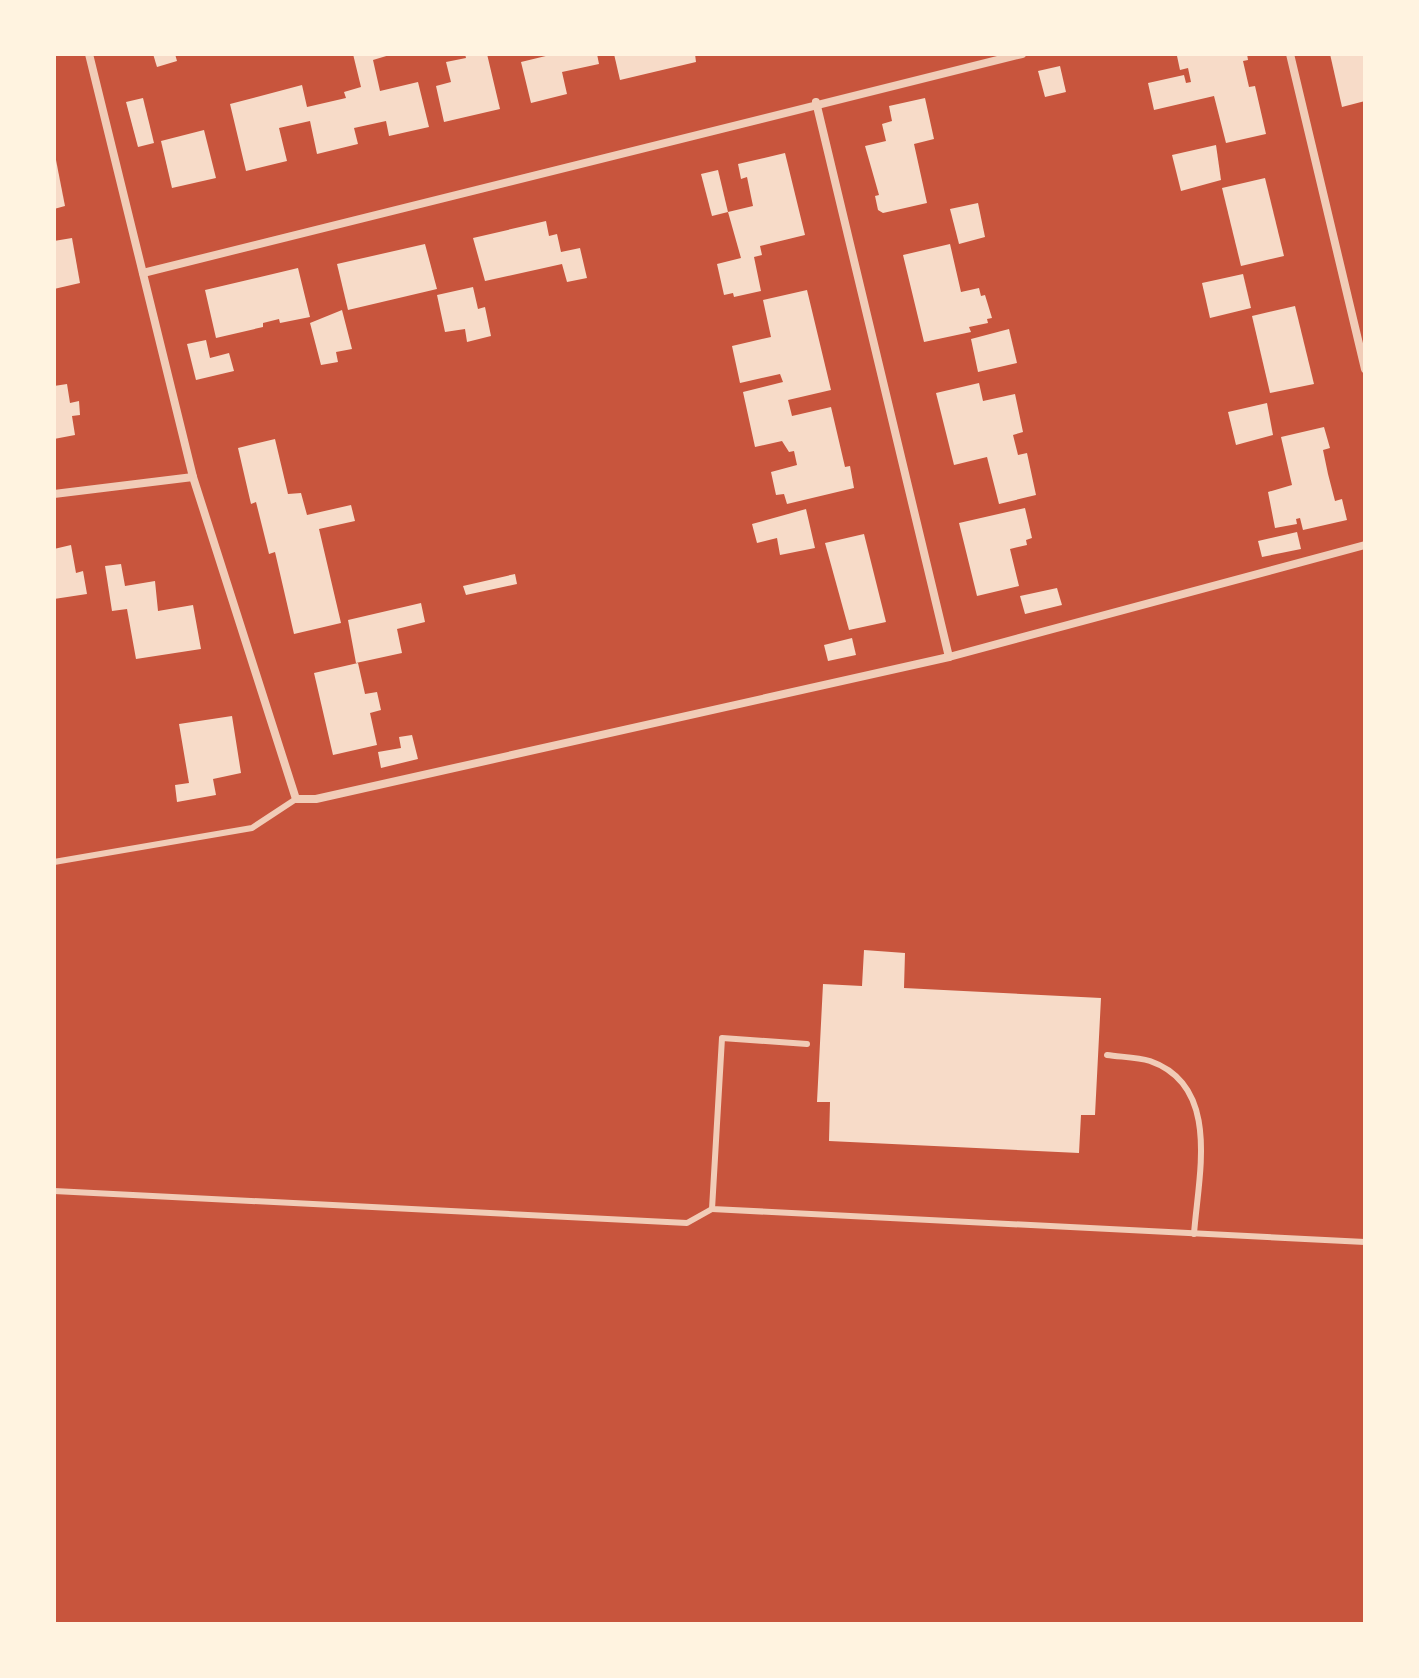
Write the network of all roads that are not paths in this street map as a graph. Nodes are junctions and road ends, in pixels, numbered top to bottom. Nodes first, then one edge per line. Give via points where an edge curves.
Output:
1 (89, 54) edge
2 (1022, 54) edge
3 (1290, 54) edge
4 (816, 102) junction
5 (143, 273) junction
6 (1365, 369) edge
7 (193, 477) junction
8 (54, 494) edge
9 (1365, 545) edge
10 (949, 657) junction
11 (296, 799) junction
12 (54, 862) edge
13 (807, 1044) dead end
14 (1107, 1055) dead end
15 (54, 1191) edge
16 (712, 1209) junction
17 (1194, 1234) junction
18 (1365, 1242) edge

1 - 5 street
2 - 4 street
3 - 6 street
4 - 5 street
4 - 10 street
5 - 7 street
7 - 8 street
7 - 11 street
9 - 10 street
10 - 11 street via 316,799
11 - 12 lane via 252,828
13 - 16 lane via 722,1038
14 - 17 lane via 1150,1061 1174,1075 1193,1096 1201,1128
15 - 16 lane via 687,1223
16 - 17 lane
17 - 18 lane

